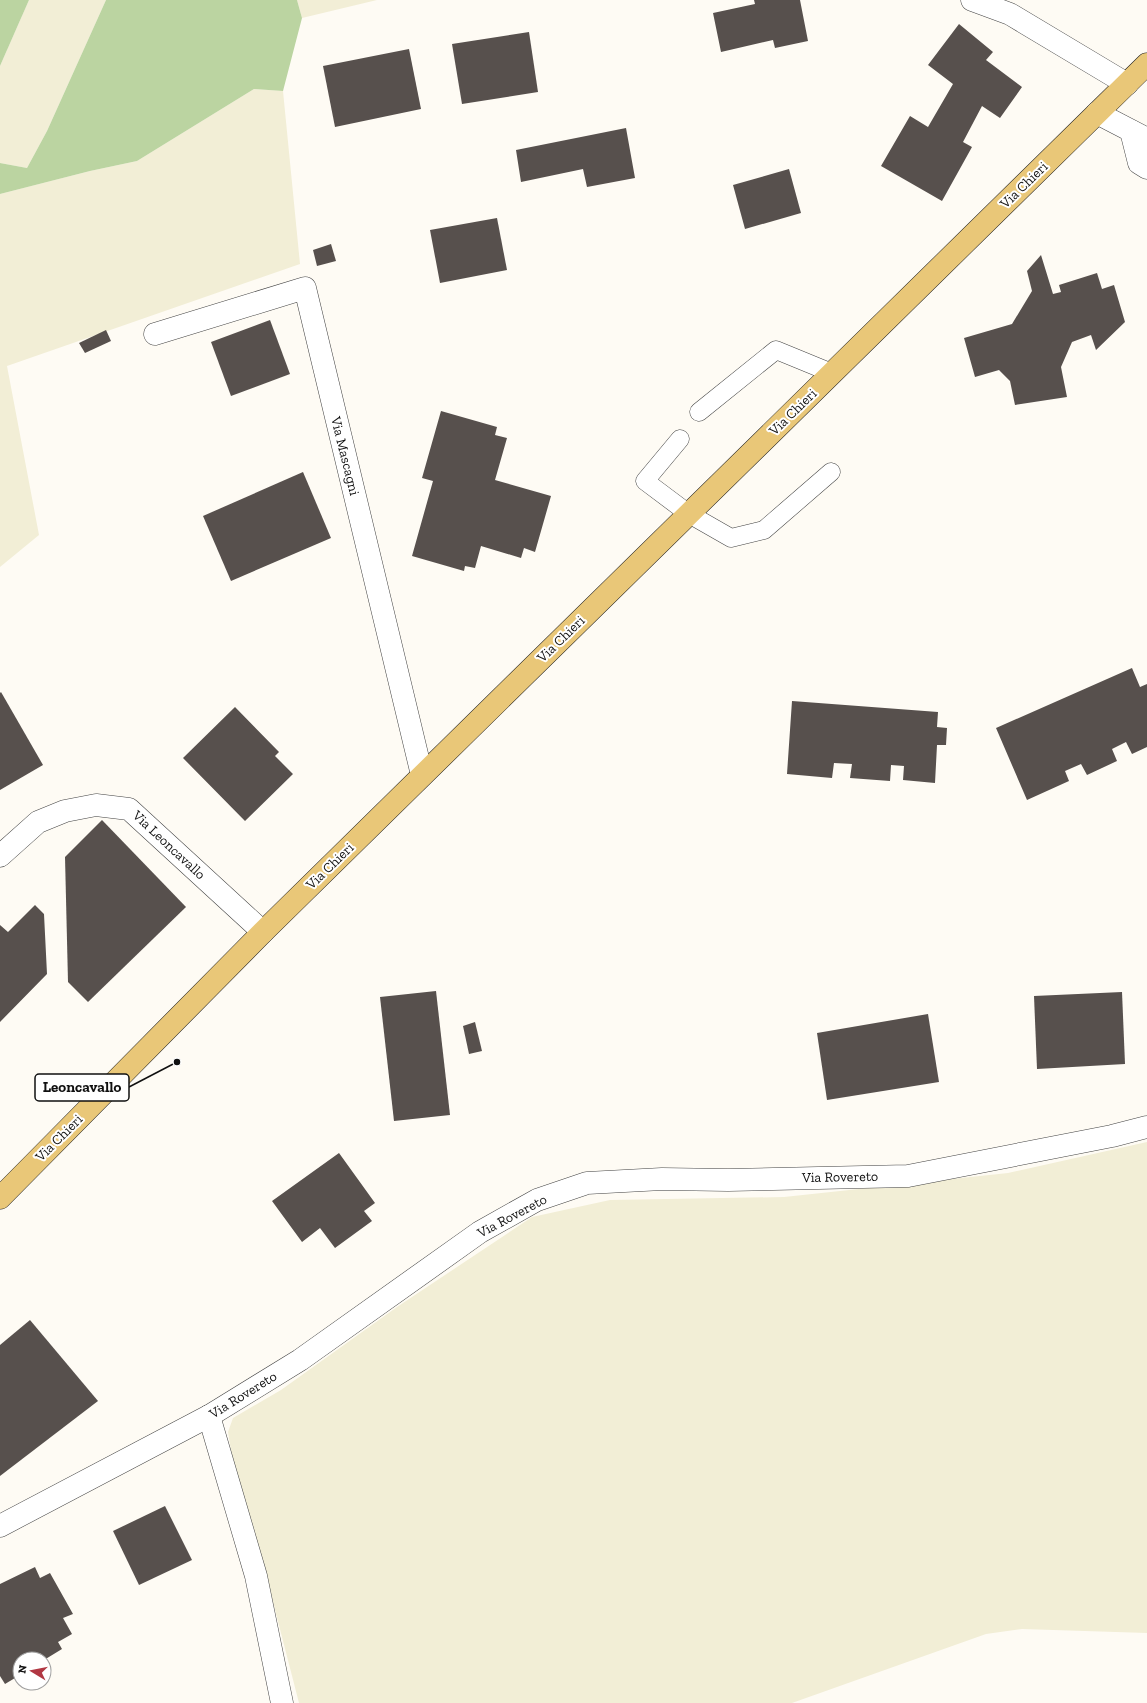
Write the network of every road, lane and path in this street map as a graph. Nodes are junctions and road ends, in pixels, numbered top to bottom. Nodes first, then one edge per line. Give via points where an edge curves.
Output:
1 (972, 0) edge
2 (1147, 64) edge
3 (1127, 84) junction
4 (1097, 113) junction
5 (1139, 135) edge
6 (1147, 168) edge
7 (155, 334) dead end
8 (832, 373) junction
9 (699, 412) dead end
10 (680, 440) dead end
11 (831, 472) dead end
12 (689, 514) junction
13 (422, 775) junction
14 (0, 856) edge
15 (263, 932) junction
16 (1147, 1127) edge
17 (0, 1198) edge
18 (209, 1416) junction
19 (0, 1526) edge
20 (282, 1703) edge

1 - 3 street via 1010,14
2 - 3 main road, Via Chieri
3 - 4 main road, Via Chieri
4 - 5 street
4 - 8 main road, Via Chieri
5 - 6 street via 1139,163
7 - 13 street, Via Mascagni via 305,288
8 - 9 lane via 776,350
8 - 12 main road, Via Chieri
10 - 12 lane via 645,481
11 - 12 lane via 764,530 731,538
12 - 13 main road, Via Chieri
13 - 15 main road, Via Chieri
14 - 15 street, Via Leoncavallo via 38,822 65,810 96,805 129,809
15 - 17 main road, Via Chieri
16 - 18 street, Via Rovereto via 908,1176 662,1179 587,1183 537,1200 480,1232 300,1360
18 - 19 street, Via Rovereto
18 - 20 street via 256,1576

